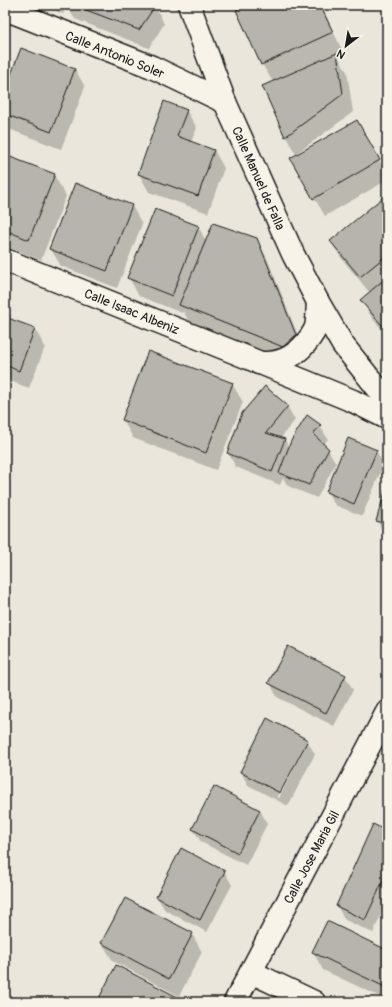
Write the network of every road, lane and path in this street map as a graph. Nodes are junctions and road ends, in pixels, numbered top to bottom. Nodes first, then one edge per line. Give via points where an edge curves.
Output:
1 (189, 5) edge
2 (5, 9) edge
3 (224, 102) junction
4 (5, 260) edge
5 (318, 302) junction
6 (259, 363) junction
7 (387, 400) edge
8 (387, 418) edge
9 (385, 721) edge
10 (251, 972) junction
11 (235, 1002) edge
12 (314, 1002) edge

1 - 3 street, Calle Manuel de Falla
2 - 3 street, Calle Antonio Soler via 152,68
3 - 5 street, Calle Manuel de Falla via 293,254
4 - 6 street, Calle Isaac Albeniz
5 - 6 street, Calle Isaac Albeniz via 315,329 297,353 280,362
5 - 7 street, Calle Manuel de Falla via 343,345
6 - 8 street, Calle Isaac Albeniz via 353,401
9 - 10 street, Calle Jose Maria Gil
10 - 11 street, Calle Jose Maria Gil
10 - 12 street

